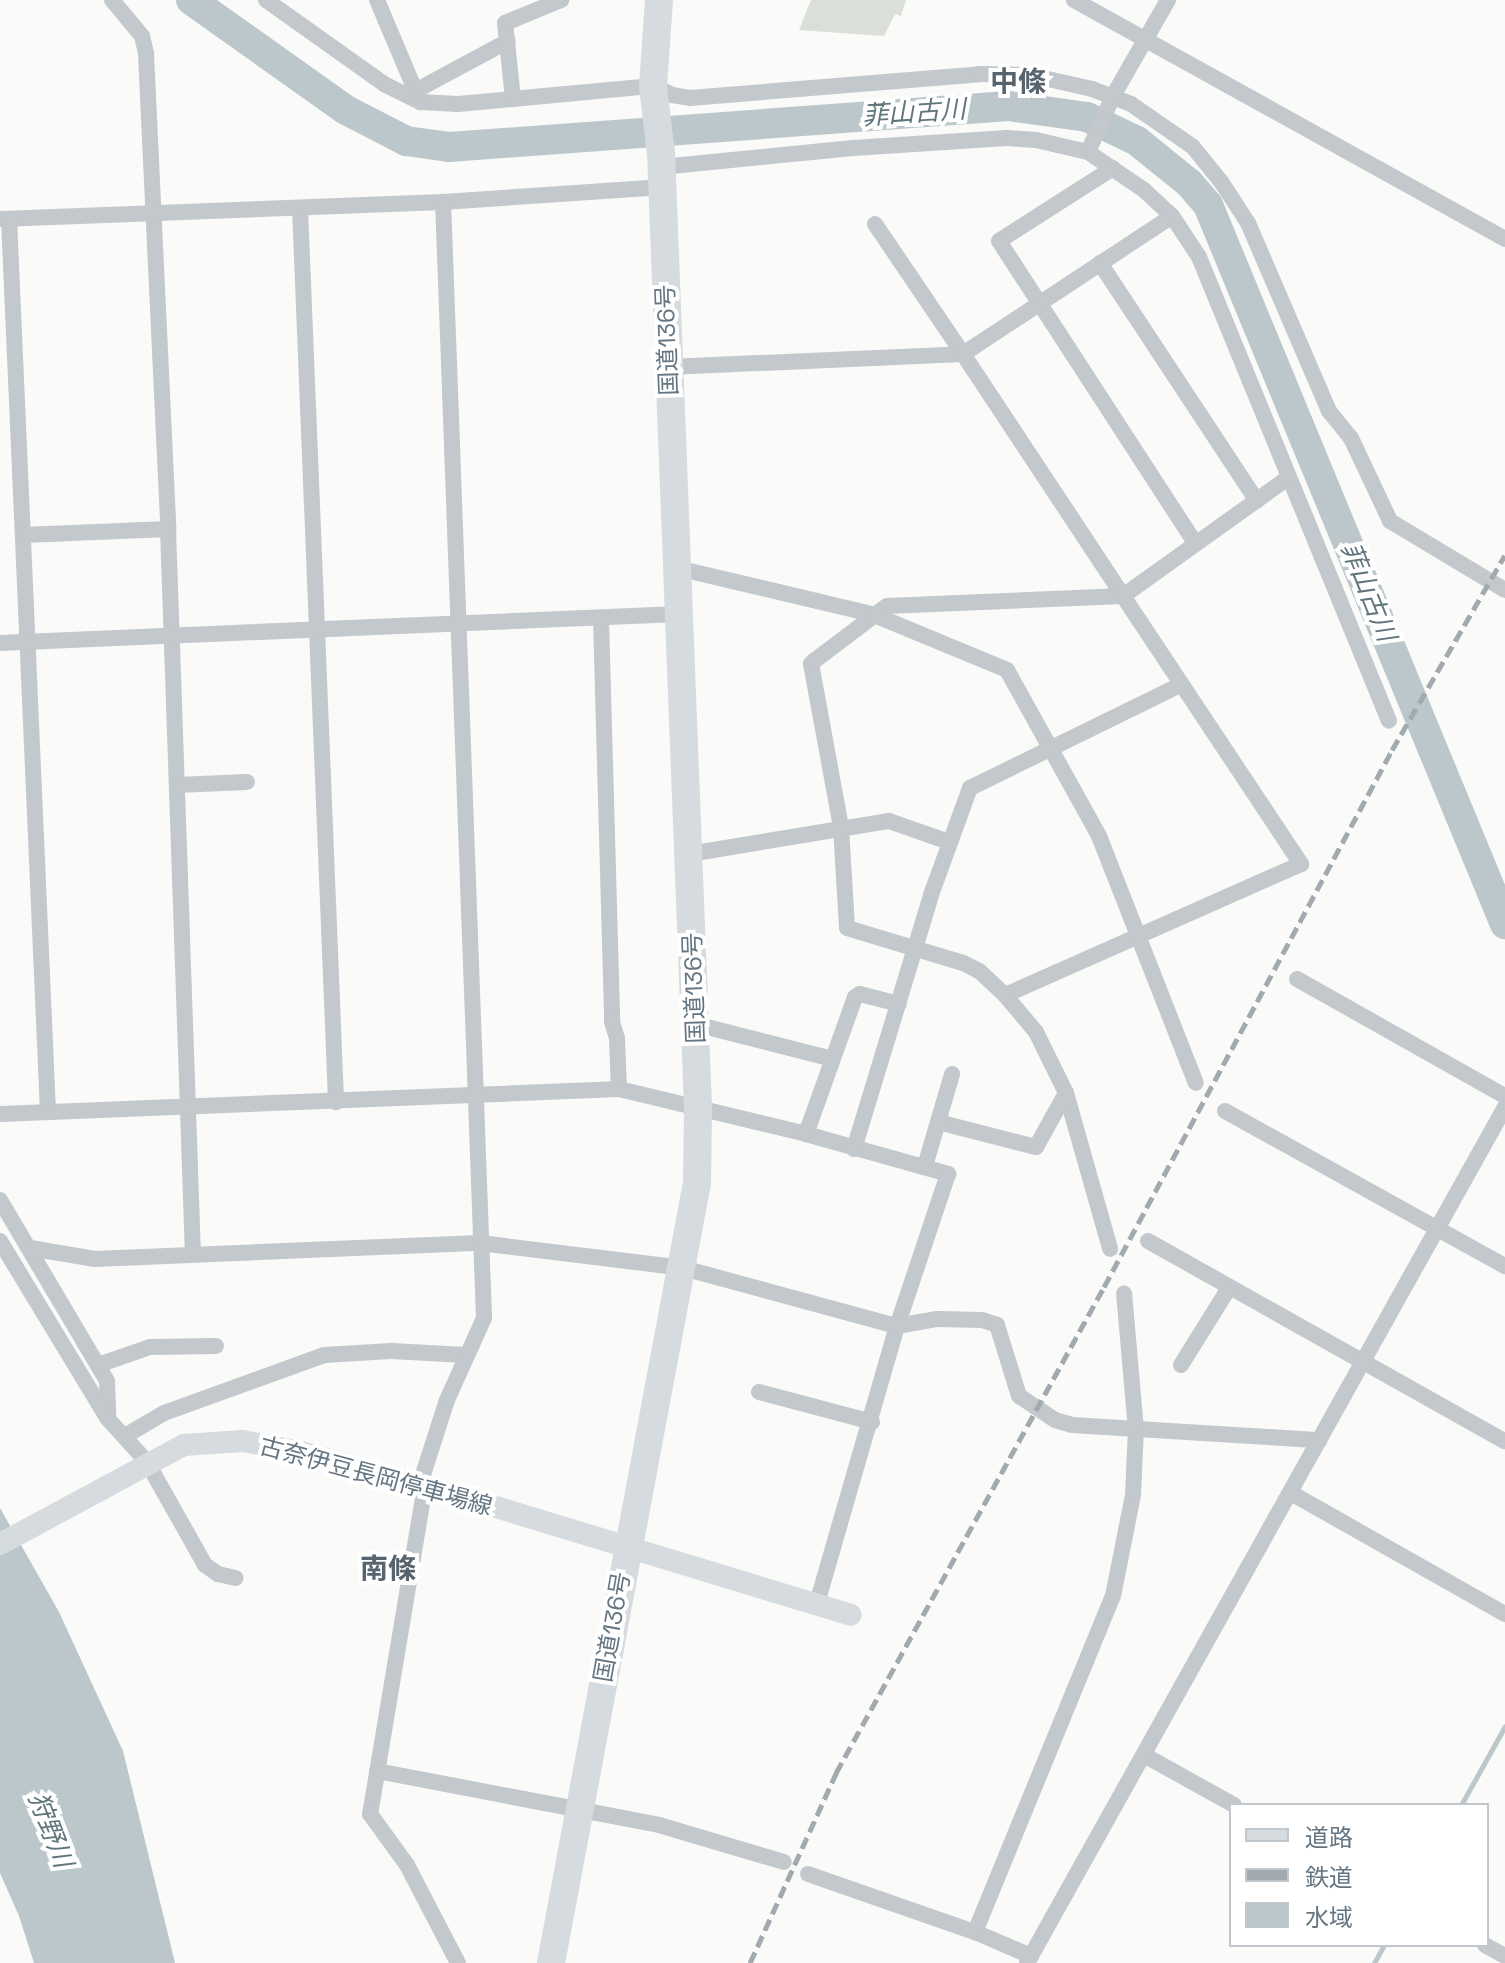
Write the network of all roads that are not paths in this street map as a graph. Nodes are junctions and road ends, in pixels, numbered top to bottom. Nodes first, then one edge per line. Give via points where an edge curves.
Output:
1 (112, 0) edge
2 (266, 0) edge
3 (377, 0) edge
4 (561, 0) edge
5 (659, 0) edge
6 (1074, 0) edge
7 (1168, 0) edge
8 (1146, 40) junction
9 (508, 41) junction
10 (418, 96) junction
11 (655, 96) junction
12 (513, 99) junction
13 (1112, 99) junction
14 (1089, 149) junction
15 (1113, 168) junction
16 (662, 169) junction
17 (443, 202) junction
18 (300, 208) junction
19 (155, 213) junction
20 (1172, 216) junction
21 (5, 219) edge
22 (875, 224) dead end
23 (1505, 239) edge
24 (1100, 263) junction
25 (1039, 303) junction
26 (963, 354) junction
27 (668, 367) junction
28 (1288, 478) junction
29 (1257, 501) junction
30 (168, 529) junction
31 (24, 535) junction
32 (1195, 543) junction
33 (677, 568) junction
34 (1505, 590) edge
35 (1123, 596) junction
36 (678, 614) junction
37 (872, 614) junction
38 (601, 620) junction
39 (459, 625) junction
40 (316, 631) junction
41 (172, 638) junction
42 (29, 642) junction
43 (0, 643) edge
44 (1182, 684) junction
45 (1389, 721) dead end
46 (1051, 749) junction
47 (247, 782) dead end
48 (177, 785) junction
49 (841, 827) junction
50 (949, 842) junction
51 (689, 854) junction
52 (1137, 937) junction
53 (917, 947) junction
54 (1297, 979) dead end
55 (1005, 995) junction
56 (899, 1004) junction
57 (695, 1024) junction
58 (832, 1059) junction
59 (952, 1074) dead end
60 (1196, 1083) dead end
61 (619, 1089) junction
62 (1066, 1093) junction
63 (476, 1095) junction
64 (1505, 1096) edge
65 (336, 1102) junction
66 (189, 1107) junction
67 (698, 1107) junction
68 (1505, 1107) edge
69 (1225, 1111) dead end
70 (48, 1112) junction
71 (0, 1114) edge
72 (938, 1122) junction
73 (806, 1134) junction
74 (854, 1149) junction
75 (925, 1166) junction
76 (0, 1200) edge
77 (1437, 1229) junction
78 (0, 1241) edge
79 (1148, 1241) dead end
80 (480, 1243) junction
81 (30, 1248) junction
82 (1110, 1249) dead end
83 (193, 1254) junction
84 (1505, 1266) edge
85 (683, 1268) junction
86 (1229, 1288) junction
87 (1124, 1294) dead end
88 (897, 1326) junction
89 (216, 1346) dead end
90 (466, 1355) junction
91 (1363, 1363) junction
92 (98, 1365) junction
93 (1181, 1365) dead end
94 (759, 1392) dead end
95 (108, 1419) junction
96 (872, 1422) junction
97 (1136, 1430) junction
98 (125, 1436) junction
99 (1320, 1440) junction
100 (1505, 1441) edge
101 (147, 1462) junction
102 (422, 1485) junction
103 (1291, 1493) junction
104 (0, 1544) edge
105 (627, 1547) junction
106 (236, 1578) dead end
107 (817, 1604) junction
108 (1505, 1614) edge
109 (850, 1615) dead end
110 (1144, 1755) junction
111 (377, 1771) junction
112 (1230, 1803) edge
113 (579, 1807) junction
114 (784, 1862) dead end
115 (808, 1874) dead end
116 (975, 1932) junction
117 (1029, 1959) edge
118 (458, 1963) edge
119 (551, 1963) edge

1 - 19 street via 137,28 146,54
2 - 10 street via 384,84
3 - 10 street
4 - 9 street via 505,23
5 - 11 highway, 国道136号
6 - 8 street
7 - 8 street
8 - 13 street
8 - 23 street
9 - 10 street
9 - 12 street
10 - 12 street via 458,104
11 - 12 street
11 - 13 street via 980,74 1030,75
11 - 16 highway, 国道136号
13 - 14 street
13 - 34 street via 1154,118 1193,147 1222,183 1248,223 1329,411 1351,438 1390,521
14 - 15 street
14 - 16 street via 1007,138
15 - 20 street
15 - 25 street via 999,241
16 - 17 street
16 - 27 highway, 国道136号
17 - 18 street
17 - 39 street
18 - 19 street
18 - 40 street
19 - 21 street
19 - 30 street
20 - 24 street
20 - 28 street via 1199,257
21 - 31 street
22 - 26 street
24 - 25 street
24 - 29 street
25 - 26 street
25 - 32 street
26 - 27 street
26 - 35 street
27 - 33 highway, 国道136号
28 - 29 street
28 - 45 street
29 - 32 street
30 - 31 street
30 - 41 street
31 - 42 street
32 - 35 street
33 - 36 highway, 国道136号
33 - 37 street
35 - 37 street via 887,606
35 - 44 street
36 - 38 street
36 - 51 highway, 国道136号
37 - 46 street via 1007,670
37 - 49 street via 811,664
38 - 39 street
38 - 61 street via 612,1022
39 - 40 street
39 - 63 street
40 - 41 street
40 - 65 street
41 - 42 street
41 - 48 street
42 - 43 street
42 - 70 street
44 - 46 street
44 - 52 street via 1301,864
46 - 50 street via 970,788
46 - 52 street via 1099,836
47 - 48 street
48 - 66 street
49 - 50 street via 896,821
49 - 51 street
49 - 53 street via 847,928
50 - 53 street
51 - 57 highway, 国道136号
52 - 55 street
52 - 60 street
53 - 55 street via 974,968
53 - 56 street
54 - 64 street
55 - 62 street via 1036,1032
56 - 58 street via 856,995
56 - 74 street
57 - 58 street
57 - 67 highway, 国道136号
58 - 73 street
59 - 72 street
61 - 63 street
61 - 67 street
62 - 72 street via 1036,1147
62 - 82 street
63 - 65 street
63 - 80 street
65 - 66 street
66 - 70 street
66 - 83 street
67 - 73 street
67 - 85 highway, 国道136号 via 697,1183
68 - 77 street
69 - 77 street
70 - 71 street
72 - 75 street
73 - 74 street
74 - 75 street
75 - 88 street via 948,1174
76 - 81 street
77 - 84 street
77 - 91 street
78 - 95 street
79 - 86 street
80 - 83 street
80 - 85 street
80 - 90 street via 484,1318
81 - 83 street via 95,1259
81 - 92 street
85 - 88 street
85 - 105 highway, 国道136号
86 - 91 street
86 - 93 street
87 - 97 street
88 - 96 street
88 - 97 street via 937,1319 997,1325 1019,1396 1036,1409 1072,1425
89 - 92 street via 150,1347
90 - 98 street via 324,1355 164,1413
90 - 102 street
91 - 99 street
91 - 100 street
92 - 95 street via 107,1381
94 - 96 street
95 - 98 street
96 - 107 street
97 - 99 street
97 - 116 street via 1133,1495 1113,1596
98 - 101 street
99 - 103 street
101 - 102 main road, 古奈伊豆長岡停車場線 via 184,1445 243,1441
101 - 104 main road, 古奈伊豆長岡停車場線
101 - 106 street via 205,1565
102 - 105 main road, 古奈伊豆長岡停車場線
102 - 111 street
103 - 108 street
103 - 110 street
105 - 107 main road, 古奈伊豆長岡停車場線
105 - 113 highway, 国道136号
107 - 109 main road, 古奈伊豆長岡停車場線
110 - 112 street
110 - 117 street
111 - 113 street
111 - 118 street via 372,1820 407,1865
113 - 114 street
113 - 119 highway, 国道136号
115 - 116 street
116 - 117 street

